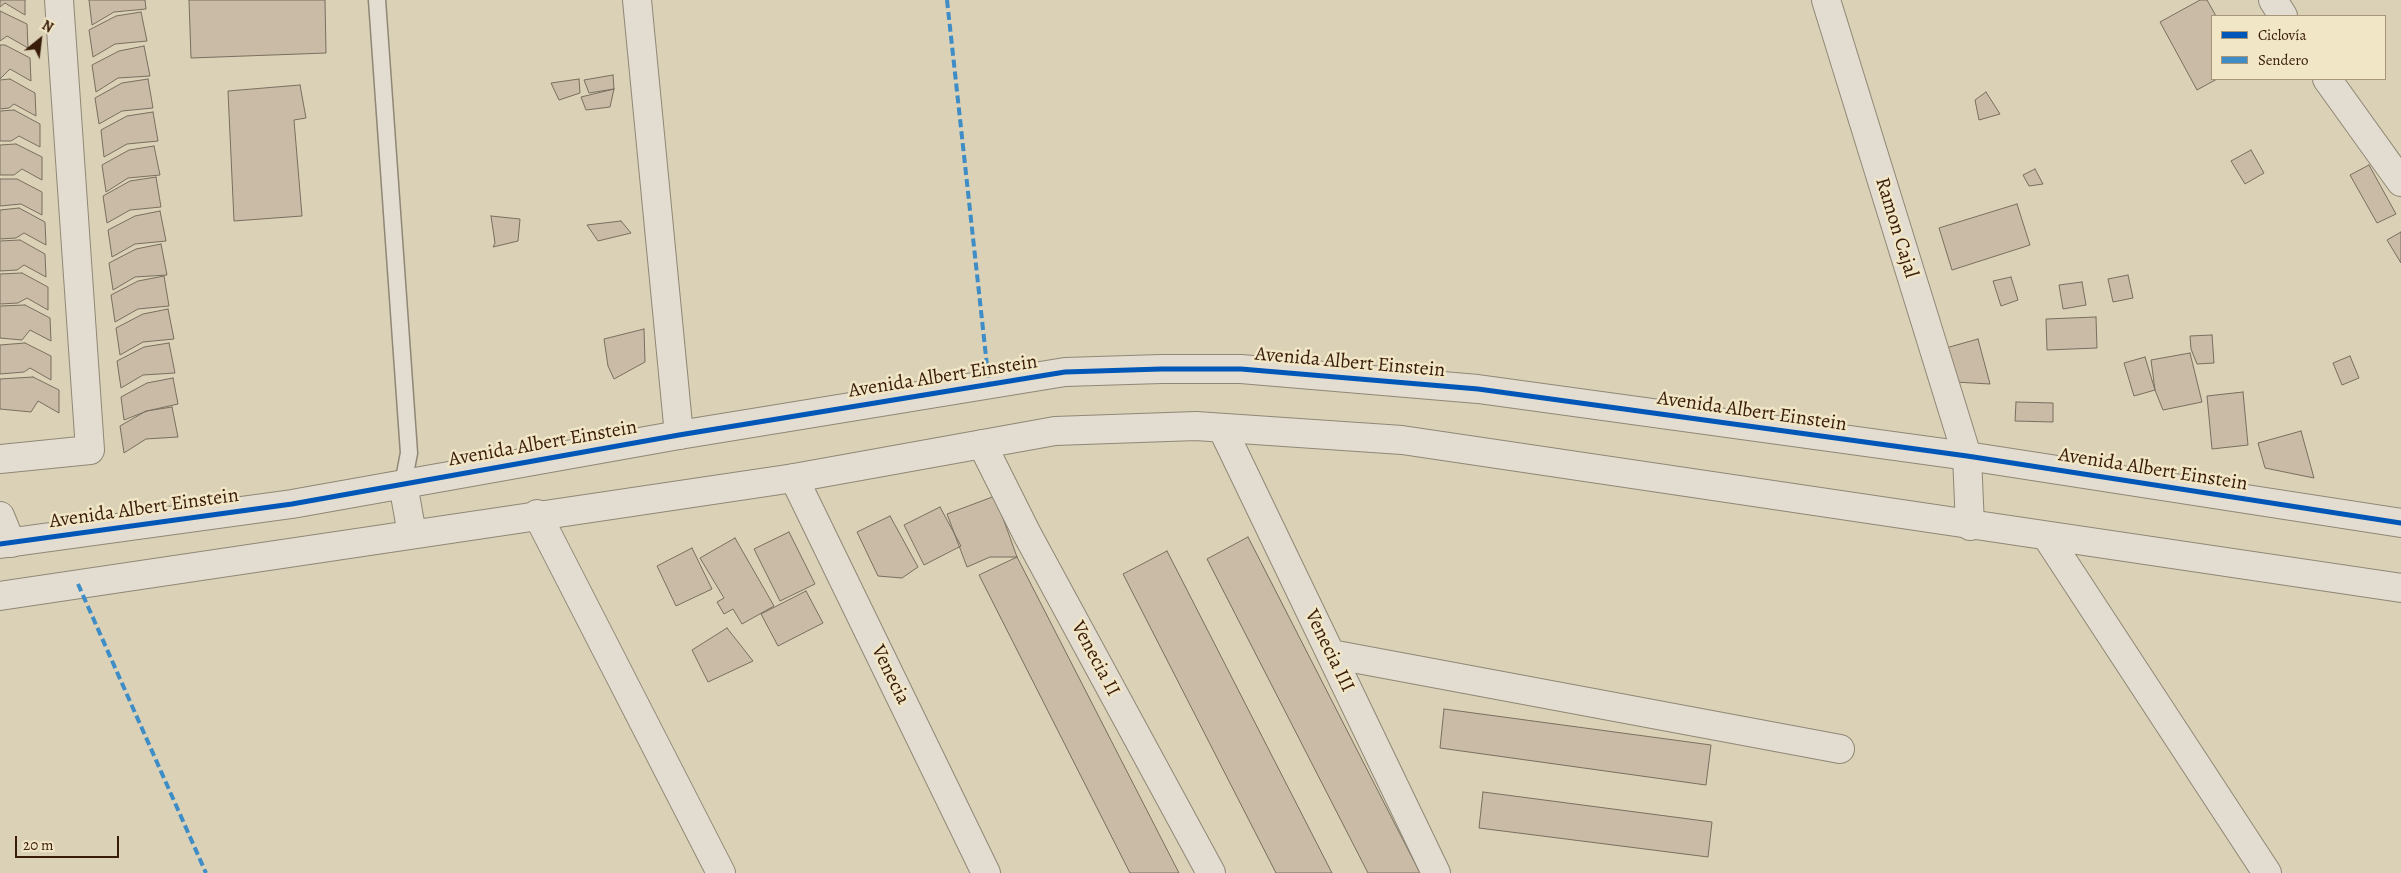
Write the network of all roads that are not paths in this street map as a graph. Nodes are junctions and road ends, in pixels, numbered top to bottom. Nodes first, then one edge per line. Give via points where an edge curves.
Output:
1 (59, 0) edge
2 (377, 0) edge
3 (637, 0) edge
4 (1826, 0) edge
5 (2273, 0) edge
6 (2282, 15) edge
7 (2328, 80) edge
8 (2401, 182) edge
9 (1222, 428) junction
10 (679, 435) junction
11 (982, 444) junction
12 (1966, 456) junction
13 (0, 459) edge
14 (794, 478) junction
15 (404, 484) junction
16 (537, 514) junction
17 (0, 516) edge
18 (2401, 524) edge
19 (1970, 526) junction
20 (412, 534) junction
21 (2046, 537) junction
22 (6, 544) edge
23 (2401, 589) edge
24 (0, 596) edge
25 (1331, 654) junction
26 (1840, 749) dead end
27 (1440, 872) edge
28 (720, 873) edge
29 (986, 873) edge
30 (1211, 873) edge
31 (2267, 873) edge

1 - 13 street via 90,450
2 - 15 lane via 409,453
3 - 10 street
4 - 12 street, Ramon Cajal
5 - 6 street
7 - 8 street
9 - 11 street via 1055,431
9 - 19 street via 1402,440
9 - 25 street, Venecia III
10 - 12 street, Avenida Albert Einstein via 1065,372 1241,370 1478,389
10 - 15 street, Avenida Albert Einstein
11 - 14 street
11 - 30 street, Venecia II via 1032,543
12 - 18 street, Avenida Albert Einstein
12 - 19 street, Ramon Cajal
14 - 16 street
14 - 29 street, Venecia
15 - 20 street
15 - 22 street, Avenida Albert Einstein via 292,504
16 - 20 street
16 - 28 street
17 - 22 street
19 - 21 street
20 - 24 street
21 - 23 street
21 - 31 street
25 - 26 street
25 - 27 street, Venecia III

